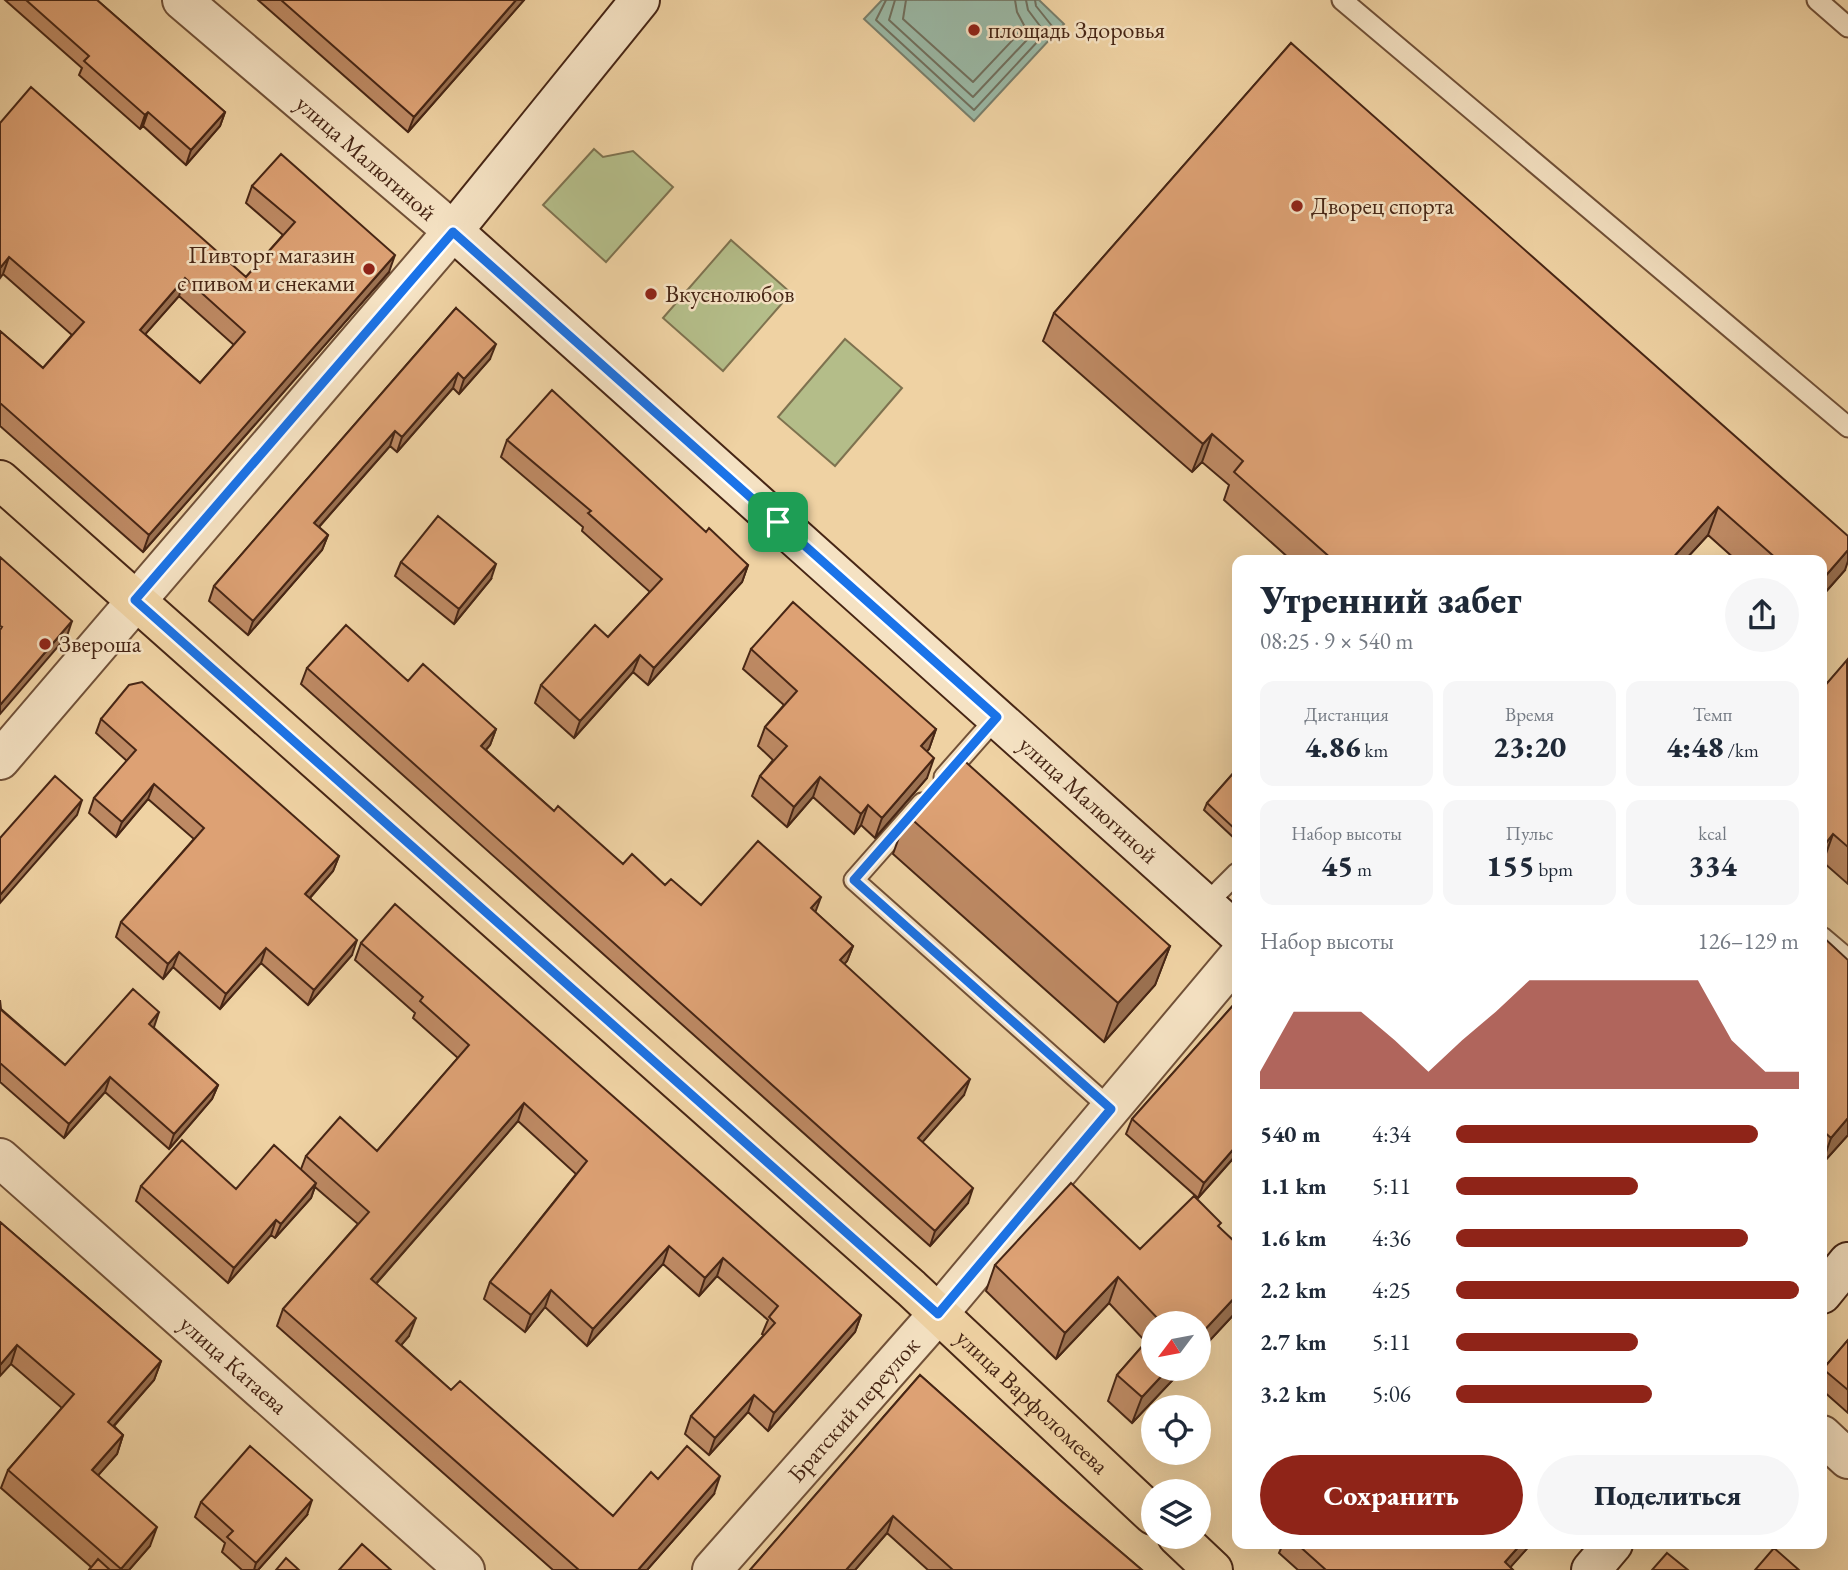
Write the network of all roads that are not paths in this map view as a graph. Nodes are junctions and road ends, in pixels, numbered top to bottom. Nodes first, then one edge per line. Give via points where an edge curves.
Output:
1 (183, 0) edge
2 (640, 0) edge
3 (1342, 0) edge
4 (1817, 0) edge
5 (1848, 27) edge
6 (453, 232) junction
7 (1848, 427) edge
8 (0, 480) edge
9 (135, 600) junction
10 (997, 717) junction
11 (0, 760) edge
12 (1232, 878) edge
13 (1206, 904) junction
14 (1232, 928) edge
15 (1827, 941) edge
16 (1848, 959) edge
17 (1232, 964) edge
18 (1111, 1109) junction
19 (0, 1158) edge
20 (1848, 1262) edge
21 (1827, 1288) edge
22 (938, 1314) junction
23 (1827, 1440) edge
24 (1848, 1459) edge
25 (1141, 1504) edge
26 (1191, 1549) edge
27 (1609, 1549) edge
28 (465, 1570) edge
29 (712, 1570) edge
30 (1213, 1570) edge
31 (1591, 1570) edge

1 - 6 street, улица Малюгиной
2 - 6 street
3 - 7 lane
4 - 5 lane
6 - 9 street
6 - 10 street, улица Малюгиной
8 - 9 main road, улица Варфоломеева
9 - 11 street
9 - 22 main road, улица Варфоломеева
10 - 13 street, улица Малюгиной
10 - 18 lane via 854,880
12 - 13 lane
13 - 14 street, улица Малюгиной
15 - 16 lane
17 - 18 street, Братский переулок
18 - 22 street, Братский переулок
19 - 28 street, улица Катаева
20 - 21 street
22 - 25 main road, улица Варфоломеева
22 - 29 street, Братский переулок
23 - 24 street
26 - 30 main road
27 - 31 street

